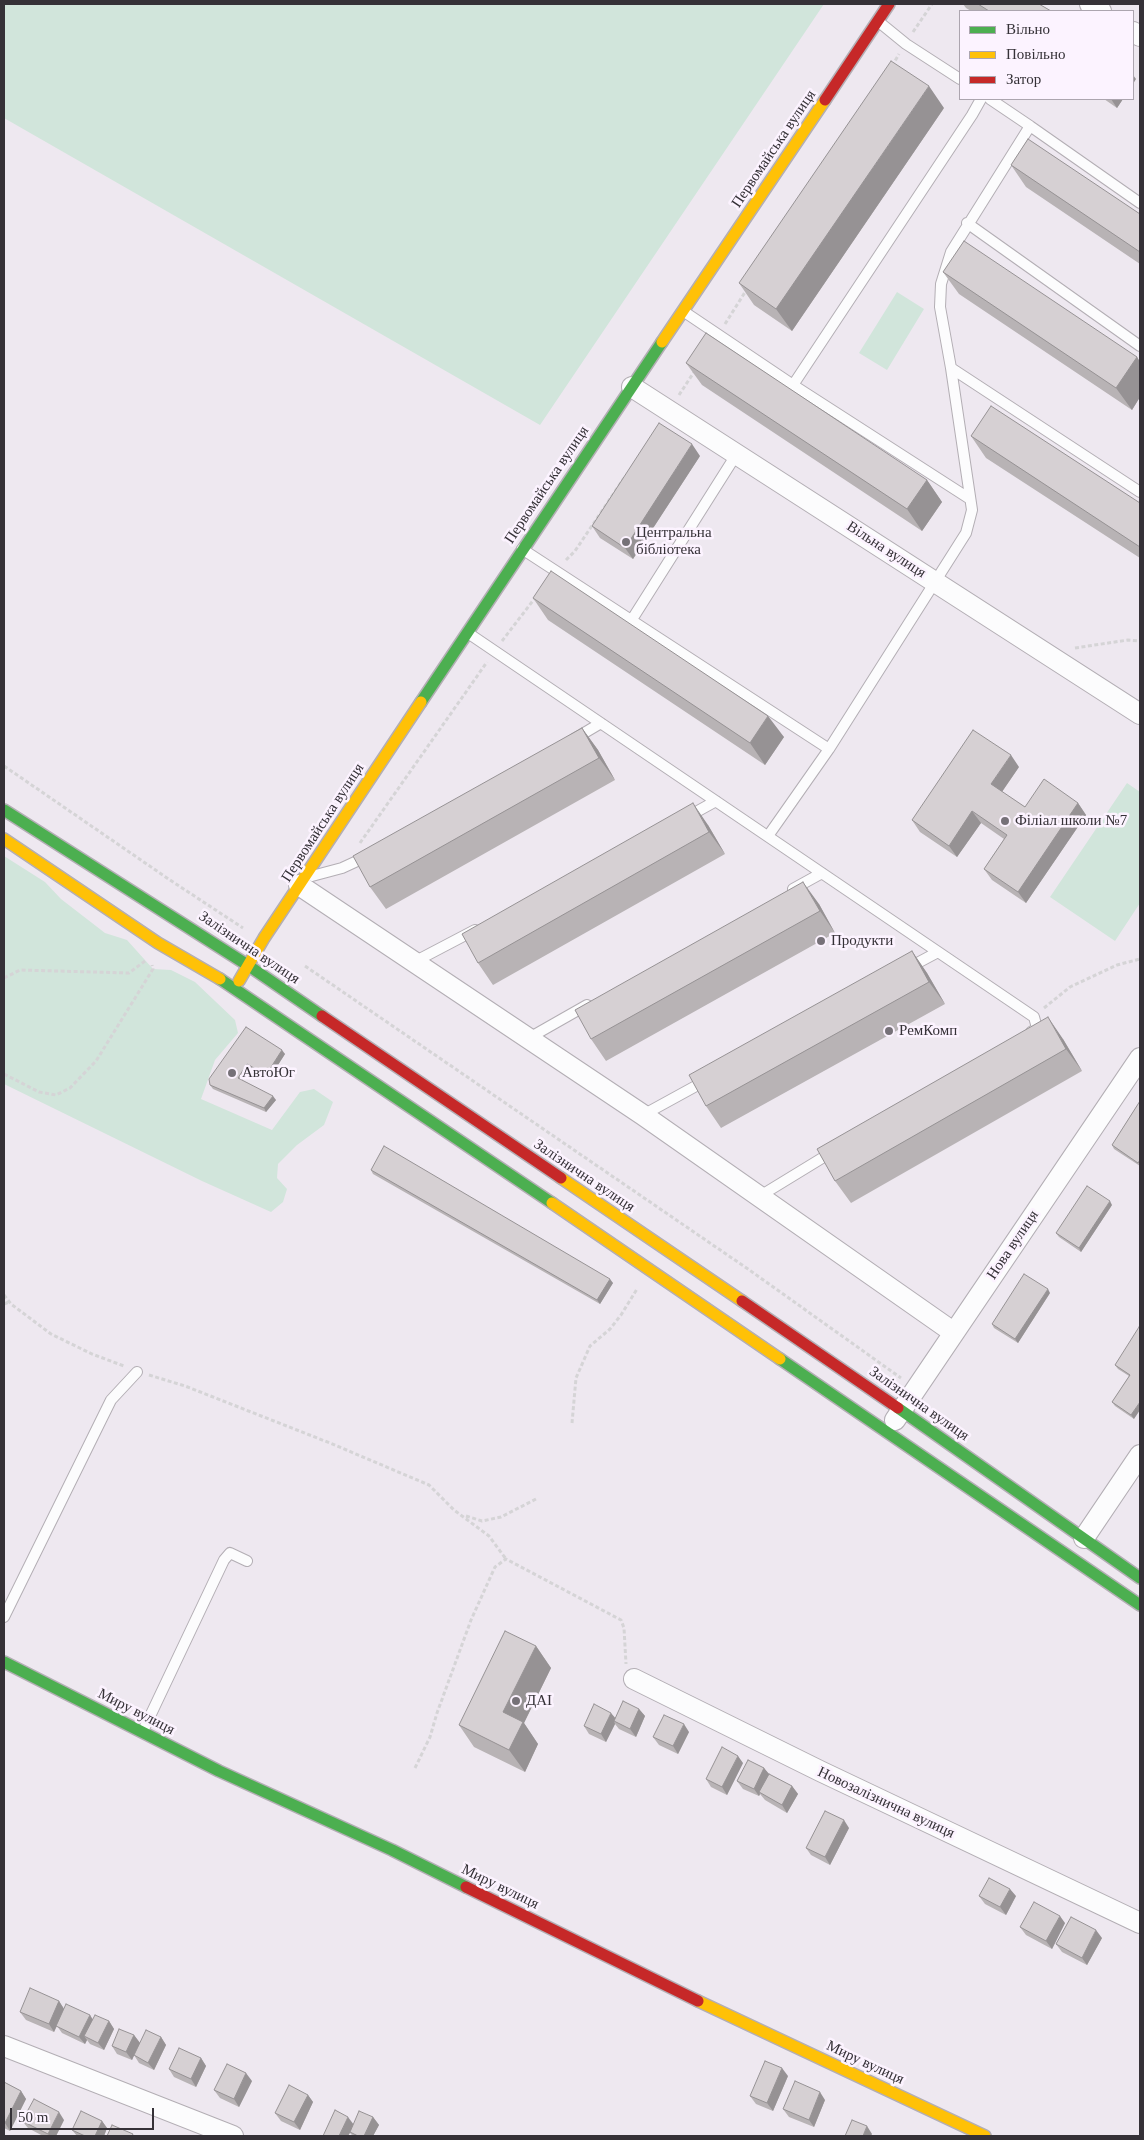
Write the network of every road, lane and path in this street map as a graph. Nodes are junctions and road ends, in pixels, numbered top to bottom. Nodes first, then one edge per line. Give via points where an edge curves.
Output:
1 (889, 4) edge
2 (932, 4) edge
3 (878, 21) junction
4 (906, 44) junction
5 (890, 69) edge
6 (959, 78) edge
7 (980, 100) edge
8 (991, 100) edge
9 (1030, 126) junction
10 (1140, 203) edge
11 (967, 223) junction
12 (750, 285) edge
13 (683, 311) junction
14 (718, 335) junction
15 (1140, 346) edge
16 (698, 365) edge
17 (951, 368) junction
18 (792, 384) junction
19 (632, 387) junction
20 (669, 411) junction
21 (736, 454) junction
22 (624, 477) edge
23 (1140, 492) edge
24 (970, 499) junction
25 (522, 549) junction
26 (555, 572) junction
27 (936, 582) junction
28 (537, 596) edge
29 (631, 621) junction
30 (467, 632) junction
31 (1140, 641) edge
32 (494, 651) junction
33 (1051, 657) junction
34 (1140, 714) edge
35 (601, 723) junction
36 (567, 743) edge
37 (829, 749) junction
38 (4, 766) edge
39 (716, 801) junction
40 (4, 810) edge
41 (682, 820) edge
42 (768, 836) junction
43 (4, 839) edge
44 (377, 851) edge
45 (342, 868) junction
46 (822, 873) junction
47 (301, 882) junction
48 (788, 892) edge
49 (483, 925) edge
50 (250, 932) dead end
51 (938, 952) junction
52 (150, 955) dead end
53 (1140, 959) edge
54 (151, 962) dead end
55 (414, 962) junction
56 (249, 966) junction
57 (305, 966) dead end
58 (894, 976) edge
59 (4, 978) edge
60 (235, 987) junction
61 (598, 999) edge
62 (1034, 1017) junction
63 (529, 1038) junction
64 (1020, 1038) edge
65 (1140, 1058) edge
66 (4, 1074) edge
67 (712, 1077) edge
68 (643, 1115) junction
69 (844, 1145) edge
70 (760, 1196) junction
71 (649, 1268) junction
72 (4, 1295) edge
73 (9, 1302) junction
74 (4, 1304) edge
75 (953, 1332) junction
76 (138, 1372) junction
77 (916, 1389) junction
78 (902, 1410) junction
79 (572, 1422) dead end
80 (887, 1432) junction
81 (1140, 1455) edge
82 (536, 1499) dead end
83 (463, 1516) junction
84 (1084, 1538) junction
85 (506, 1559) junction
86 (247, 1561) dead end
87 (1140, 1578) edge
88 (1140, 1605) edge
89 (4, 1617) edge
90 (4, 1662) edge
91 (634, 1680) joint
92 (142, 1732) junction
93 (415, 1768) dead end
94 (1140, 1923) edge
95 (4, 2046) edge
96 (233, 2136) edge
97 (986, 2136) edge

1 - 3 main road, Первомайська вулиця
2 - 4 path
3 - 4 lane
3 - 13 main road, Первомайська вулиця
4 - 5 path
4 - 6 lane
7 - 18 lane
8 - 9 lane
9 - 10 lane
9 - 11 lane
11 - 15 lane
11 - 17 lane via 951,252 941,284 940,307
12 - 14 path
13 - 14 lane
13 - 19 main road, Первомайська вулиця
14 - 18 lane
16 - 20 path
17 - 23 lane
17 - 24 lane
18 - 24 lane
19 - 20 street, Вільна вулиця
19 - 25 main road, Первомайська вулиця
20 - 21 street, Вільна вулиця
21 - 27 street, Вільна вулиця
21 - 29 lane
22 - 26 path via 575,551
24 - 27 lane via 972,510 966,533
25 - 26 lane
25 - 30 main road, Первомайська вулиця
26 - 29 lane
27 - 33 street, Вільна вулиця
27 - 37 lane
28 - 32 path
29 - 37 lane
30 - 32 lane
30 - 47 main road, Первомайська вулиця
31 - 33 path via 1073,649
32 - 35 lane
32 - 45 path
33 - 34 street, Вільна вулиця
35 - 36 lane
35 - 39 lane
37 - 42 lane
38 - 50 path
39 - 41 lane
39 - 42 lane
40 - 56 main road, Залізнична вулиця
42 - 46 lane
43 - 60 main road via 158,943
44 - 45 lane
45 - 47 lane
46 - 48 lane
46 - 51 lane
47 - 55 street
47 - 56 main road, Первомайська вулиця
49 - 55 lane
51 - 58 lane
51 - 62 lane
52 - 59 path via 129,973 20,970
53 - 62 path via 1117,965 1070,987
54 - 66 path via 153,969 96,1060 70,1088 56,1096 39,1092
55 - 63 street
56 - 60 main road, Первомайська вулиця
56 - 78 main road, Залізнична вулиця
57 - 77 path via 748,1269
60 - 71 main road
61 - 63 lane
62 - 64 lane via 1037,1028
63 - 68 street
65 - 75 street, Нова вулиця
67 - 68 lane
68 - 70 street
69 - 70 lane
70 - 75 street
71 - 79 path via 621,1315 590,1346 576,1378
71 - 80 main road
72 - 73 path
73 - 74 path
73 - 76 path via 51,1334
75 - 77 street, Нова вулиця
76 - 83 path via 185,1386 429,1485
76 - 89 lane via 111,1400
77 - 78 street, Нова вулиця
78 - 80 street, Нова вулиця
78 - 84 main road, Залізнична вулиця
80 - 88 main road
81 - 84 street
82 - 83 path via 501,1517 482,1521
83 - 85 path via 490,1536
84 - 87 main road, Залізнична вулиця
85 - 91 path via 621,1620 626,1666
85 - 93 path via 495,1567 471,1620 430,1737
86 - 92 lane via 230,1553 224,1560
90 - 92 main road, Миру вулиця
91 - 94 street, Новозалізнична вулиця
92 - 97 main road, Миру вулиця via 392,1850 639,1973
95 - 96 street

